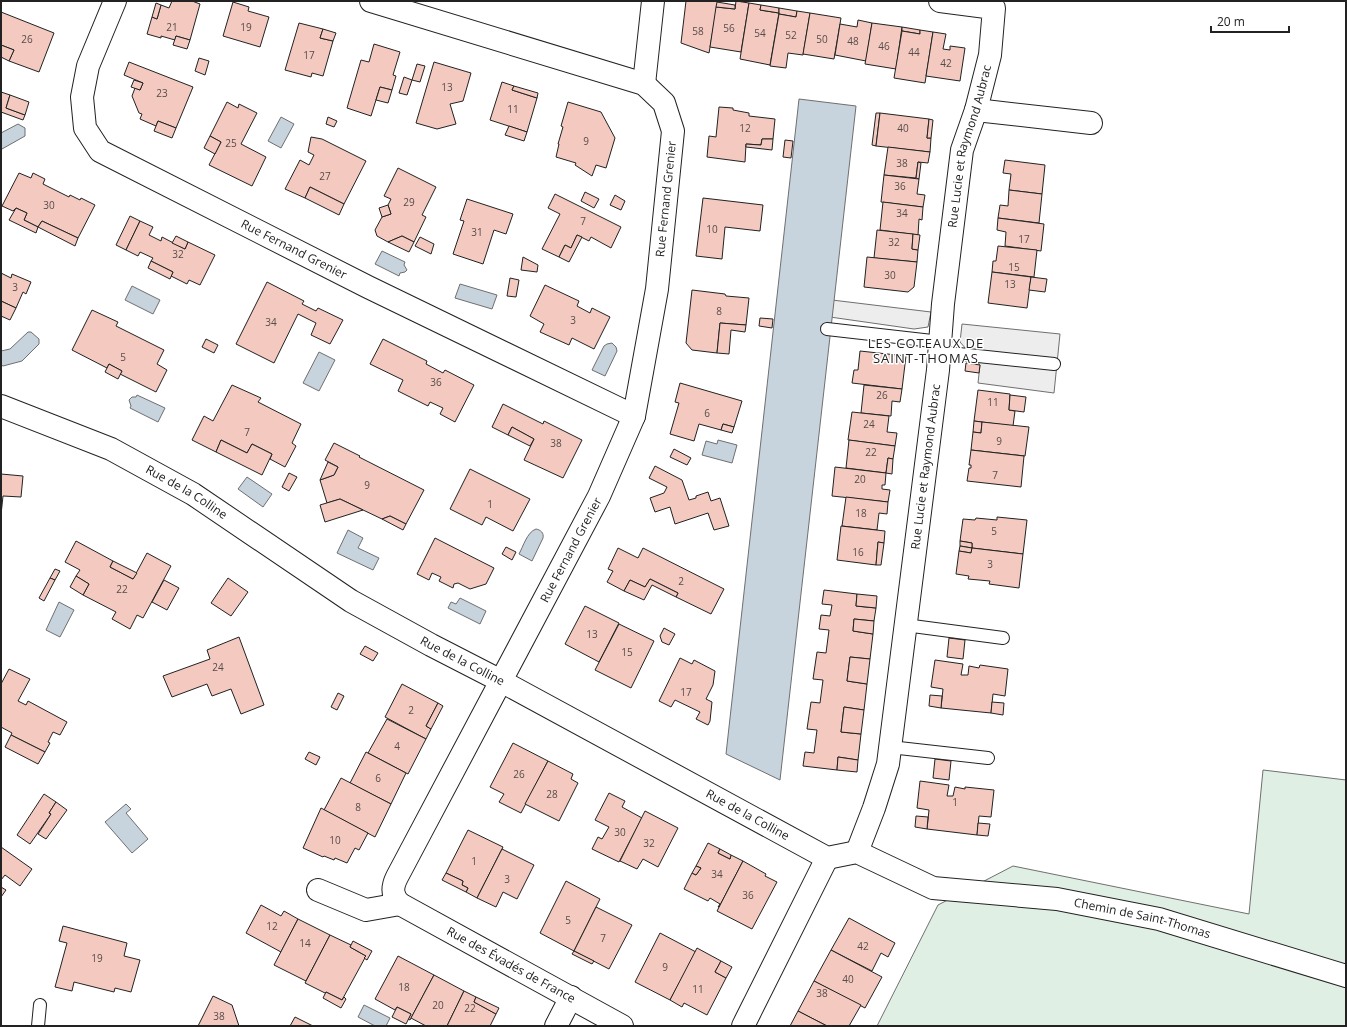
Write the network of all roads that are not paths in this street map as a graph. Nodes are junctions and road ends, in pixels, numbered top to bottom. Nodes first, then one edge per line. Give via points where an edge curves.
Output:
1 (115, 1) edge
2 (371, 1) edge
3 (653, 1) edge
4 (940, 1) edge
5 (995, 5) edge
6 (644, 84) junction
7 (976, 110) junction
8 (1091, 123) dead end
9 (827, 329) dead end
10 (940, 347) junction
11 (1054, 364) dead end
12 (1, 406) edge
13 (634, 416) junction
14 (905, 625) junction
15 (1003, 638) dead end
16 (501, 681) junction
17 (890, 747) junction
18 (988, 758) dead end
19 (857, 852) junction
20 (827, 858) junction
21 (318, 890) dead end
22 (400, 904) junction
23 (1346, 976) edge
24 (571, 997) junction
25 (40, 1005) dead end
26 (38, 1026) edge
27 (556, 1026) edge
28 (622, 1026) edge
29 (743, 1026) edge

1 - 13 street, Rue Fernand Grenier via 88,66 82,96 85,128 100,151 361,284
2 - 6 street, Rue Fernand Grenier
3 - 6 street
4 - 5 street, Rue Lucie et Raymond Aubrac
5 - 7 street, Rue Lucie et Raymond Aubrac via 990,55
6 - 13 street, Rue Fernand Grenier via 664,103 673,131 658,289
7 - 8 street
7 - 10 street, Rue Lucie et Raymond Aubrac via 962,150
9 - 10 lane
10 - 11 lane
10 - 14 street, Rue Lucie et Raymond Aubrac
12 - 16 street, Rue de la Colline via 112,450 193,494 350,601
13 - 16 street, Rue Fernand Grenier via 600,496
14 - 15 lane
14 - 17 street, Rue Lucie et Raymond Aubrac
16 - 20 street, Rue de la Colline
16 - 22 street via 393,884 396,900
17 - 18 lane
17 - 19 street, Rue Lucie et Raymond Aubrac via 888,764
19 - 20 street
19 - 23 street, Chemin de Saint-Thomas via 933,888 1057,899 1159,919
20 - 29 street
21 - 22 street via 366,910
22 - 24 street, Rue des Évadés de France
24 - 27 street
24 - 28 street, Rue des Évadés de France
25 - 26 lane

